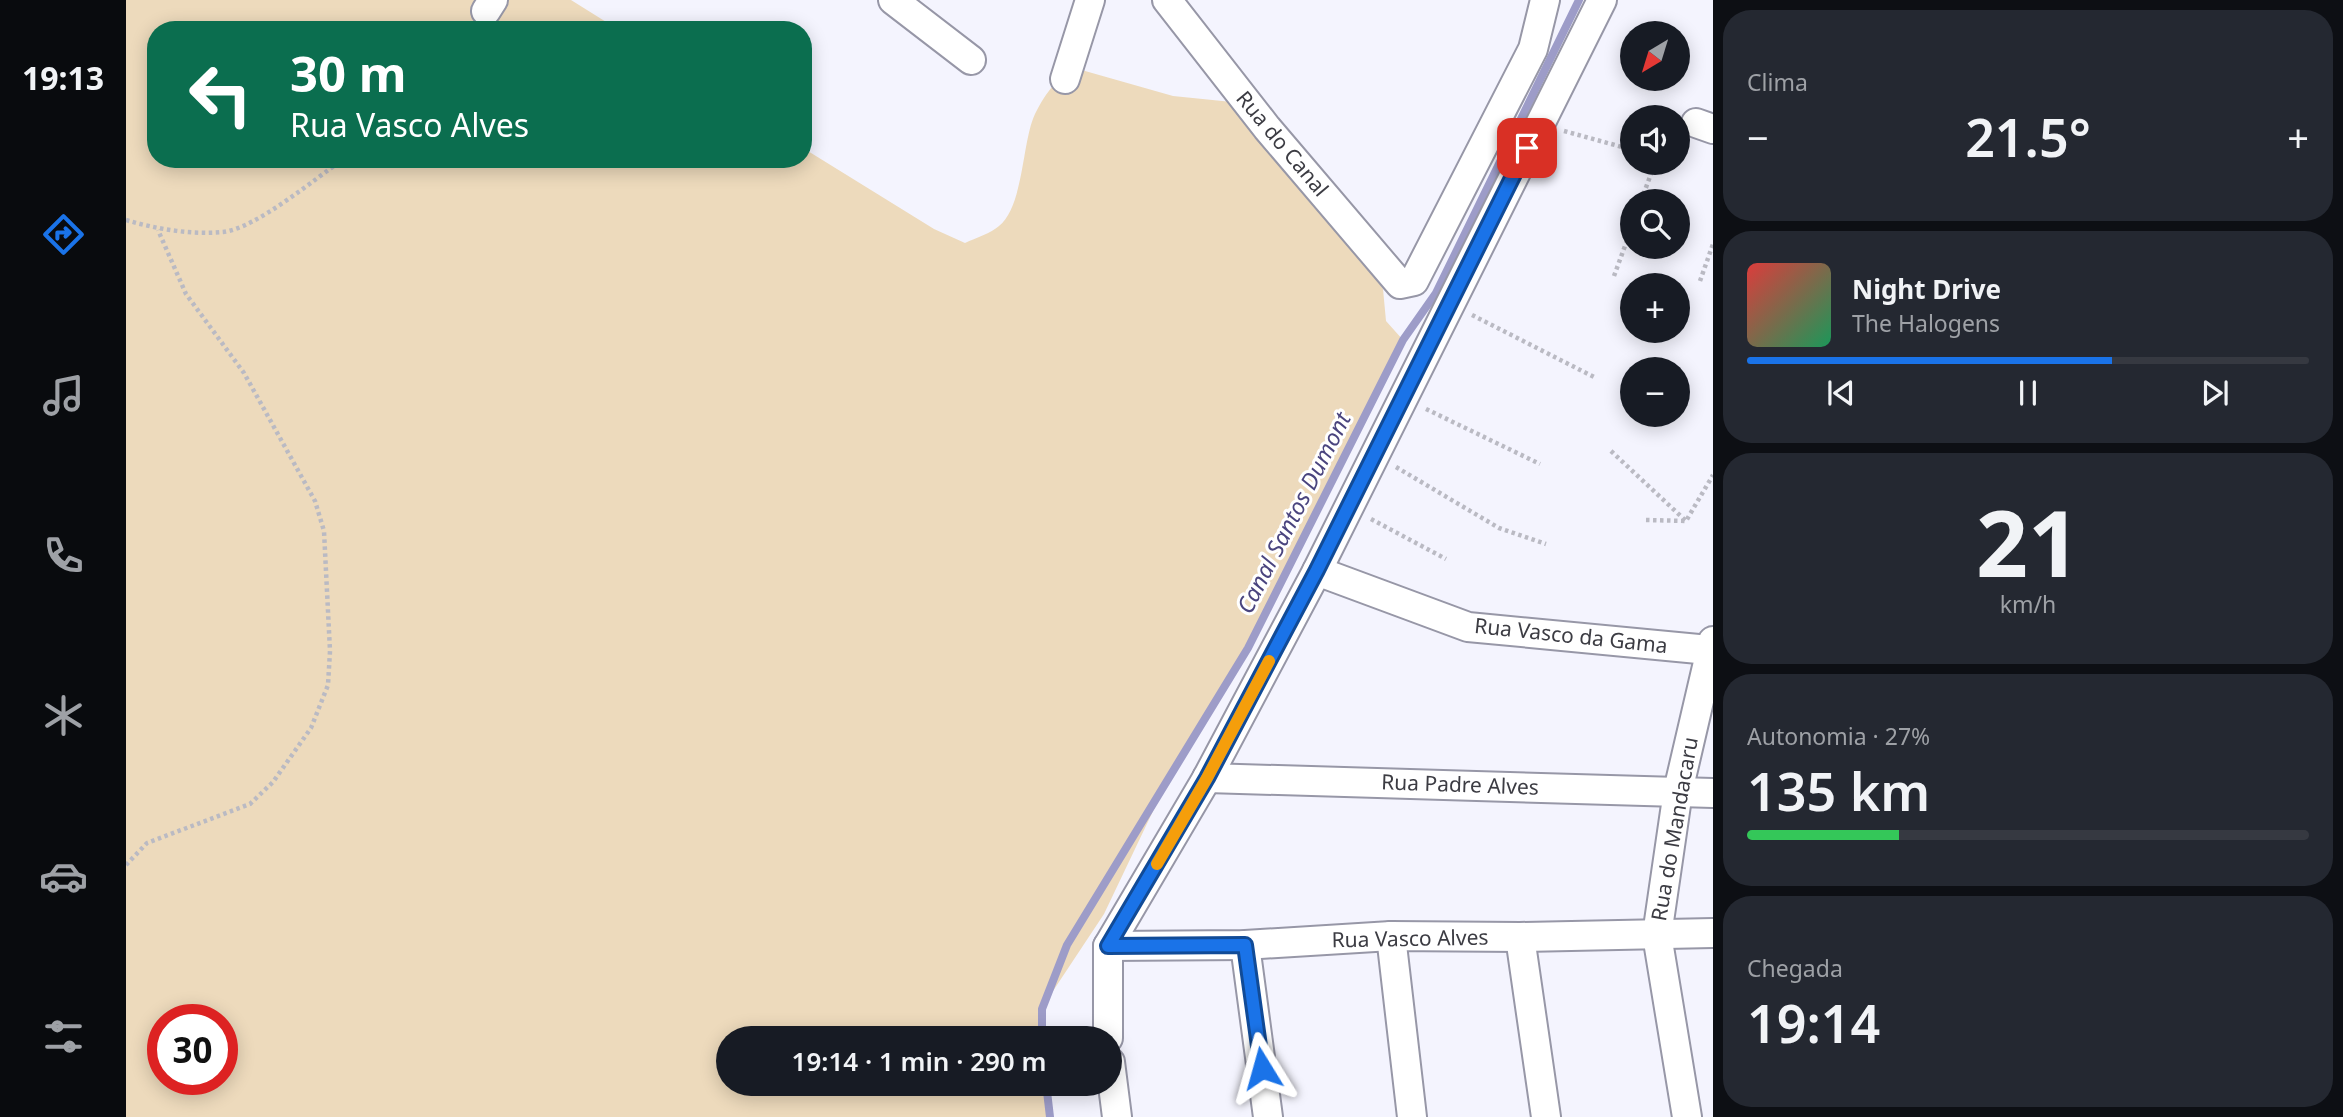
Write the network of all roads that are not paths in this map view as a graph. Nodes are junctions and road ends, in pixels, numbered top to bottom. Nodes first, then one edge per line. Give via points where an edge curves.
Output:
1 (893, 0) edge
2 (1090, 0) edge
3 (1167, 0) edge
4 (1545, 0) edge
5 (1602, 0) edge
6 (971, 60) dead end
7 (1065, 79) dead end
8 (1317, 570) junction
9 (1711, 645) edge
10 (1207, 778) junction
11 (1678, 792) junction
12 (1713, 793) edge
13 (1713, 933) edge
14 (1657, 935) junction
15 (1391, 936) junction
16 (1520, 937) junction
17 (1245, 945) junction
18 (1108, 946) junction
19 (1108, 1026) edge
20 (1114, 1096) edge
21 (1117, 1117) edge
22 (1268, 1117) edge
23 (1412, 1117) edge
24 (1546, 1117) edge
25 (1687, 1117) edge

1 - 6 street
2 - 7 street
3 - 4 street, Rua do Canal via 1266,128 1400,284 1414,281 1533,49
5 - 8 street
8 - 9 street, Rua Vasco da Gama via 1468,627
8 - 10 street
9 - 11 street, Rua do Mandacaru
10 - 11 street, Rua Padre Alves
10 - 18 street
11 - 12 street, Rua Padre Alves
11 - 14 street, Rua do Mandacaru
13 - 14 street, Rua Vasco Alves
14 - 16 street, Rua Vasco Alves
14 - 25 street, Rua do Mandacaru
15 - 16 street, Rua Vasco Alves
15 - 17 street, Rua Vasco Alves
15 - 23 street
16 - 24 street
17 - 18 street, Rua Vasco Alves
17 - 22 street
18 - 19 street
20 - 21 street

